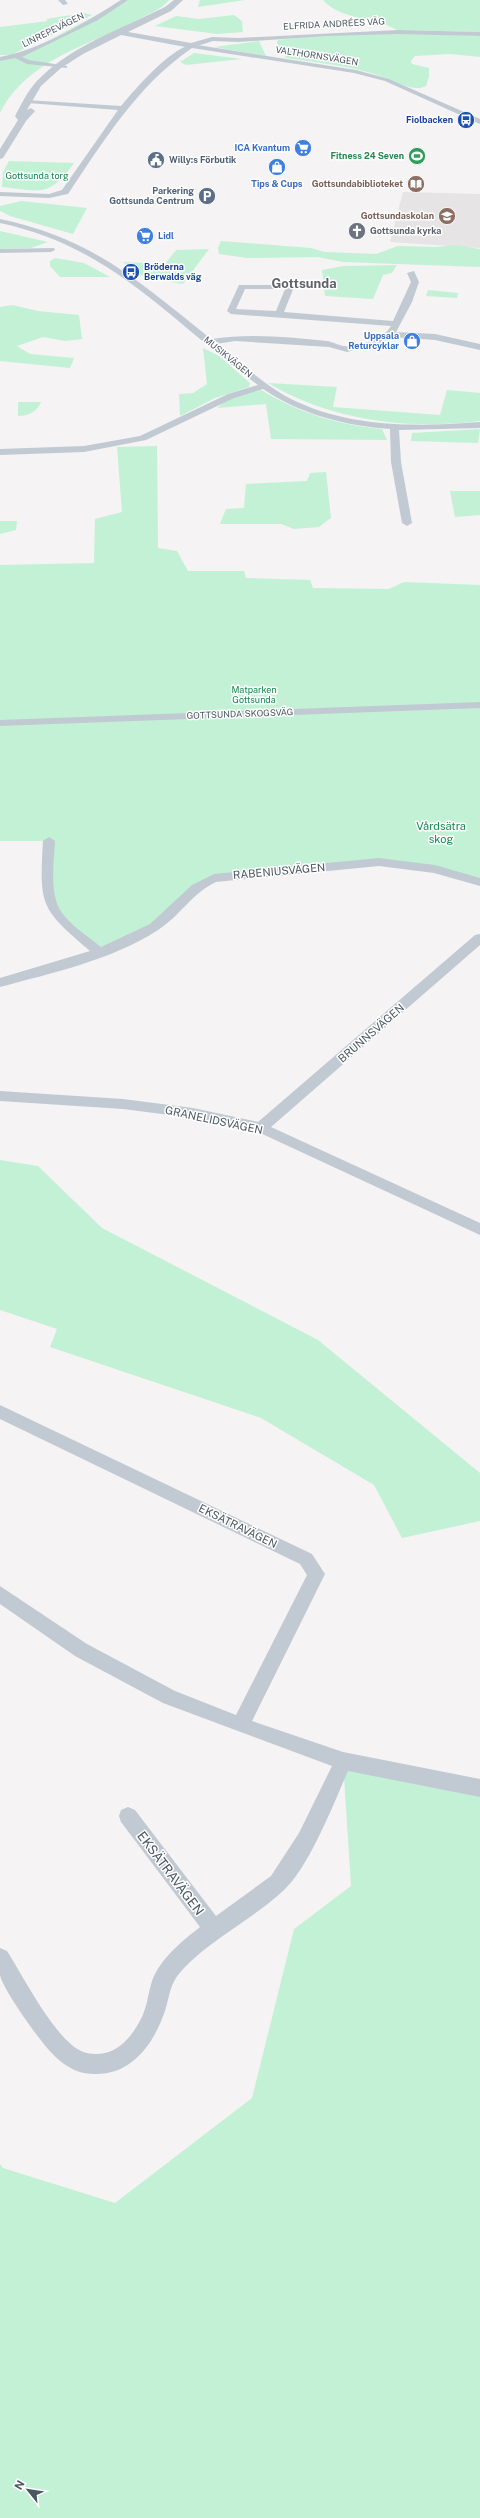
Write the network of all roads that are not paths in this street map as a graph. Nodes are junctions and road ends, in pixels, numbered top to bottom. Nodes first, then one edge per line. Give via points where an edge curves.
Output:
1 (125, 0) edge
2 (179, 0) edge
3 (121, 33) junction
4 (480, 34) edge
5 (191, 46) junction
6 (17, 57) junction
7 (0, 58) edge
8 (61, 67) junction
9 (28, 101) junction
10 (38, 101) junction
11 (122, 108) junction
12 (22, 120) junction
13 (480, 122) edge
14 (0, 156) edge
15 (0, 194) edge
16 (23, 195) junction
17 (0, 200) edge
18 (0, 221) edge
19 (51, 250) dead end
20 (0, 251) edge
21 (411, 273) dead end
22 (279, 314) junction
23 (394, 324) junction
24 (391, 334) junction
25 (210, 342) junction
26 (480, 348) edge
27 (265, 386) junction
28 (480, 424) edge
29 (394, 426) junction
30 (0, 452) edge
31 (407, 523) dead end
32 (480, 705) edge
33 (0, 723) edge
34 (49, 841) dead end
35 (480, 882) edge
36 (480, 938) edge
37 (98, 951) junction
38 (0, 983) edge
39 (0, 1096) edge
40 (261, 1128) junction
41 (480, 1229) edge
42 (0, 1412) edge
43 (0, 1594) edge
44 (240, 1726) junction
45 (343, 1761) junction
46 (480, 1788) edge
47 (128, 1816) dead end
48 (214, 1930) junction
49 (0, 1958) edge

1 - 6 street, LINREPEVÄGEN via 96,19
2 - 3 street via 168,9
3 - 5 street, VALTHORNSVÄGEN
3 - 8 street
4 - 5 street, ELFRIDA ANDRÉES VÄG via 333,33 238,40 212,39
5 - 11 street via 160,70
5 - 13 street, VALTHORNSVÄGEN via 354,71 387,80
6 - 7 street, LINREPEVÄGEN
6 - 8 street, LINREPEVÄGEN via 27,62
8 - 9 street via 38,85
8 - 10 street
9 - 10 street
9 - 12 street via 19,116
10 - 11 street
10 - 12 street
11 - 16 street via 65,192 49,196
12 - 14 street
15 - 16 street
16 - 17 street
18 - 25 street, MUSIKVÄGEN via 44,231 97,256
19 - 20 street
21 - 23 street via 416,282 413,292
22 - 22 street via 233,311 231,311 242,287 290,287
22 - 23 street
23 - 24 street
24 - 25 street via 376,342 347,349 329,344 235,338
24 - 26 street via 435,337
25 - 27 street, MUSIKVÄGEN
27 - 29 street, MUSIKVÄGEN via 318,412
27 - 30 street via 231,396 143,438 84,449
28 - 29 street, MUSIKVÄGEN via 433,428
29 - 31 street via 396,462
32 - 33 street, GOTTSUNDA SKOGSVÄG
34 - 37 street via 48,877 52,906 58,915
35 - 37 street, RABENIUSVÄGEN via 435,869 379,862 214,878 200,883 155,926 129,940
36 - 40 street, BRUNNSVÄGEN
37 - 38 street, RABENIUSVÄGEN
39 - 40 street, GRANELIDSVÄGEN via 139,1106 193,1113
40 - 41 street, GRANELIDSVÄGEN
42 - 44 street, EKSÄTRAVÄGEN via 306,1559 316,1574
43 - 44 street via 81,1650 124,1674 169,1697
44 - 45 street
45 - 46 street
45 - 48 street via 322,1812 288,1870 278,1883
47 - 48 street, EKSÄTRAVÄGEN
48 - 49 street via 192,1947 163,1978 150,2023 137,2043 115,2062 85,2064 63,2052

